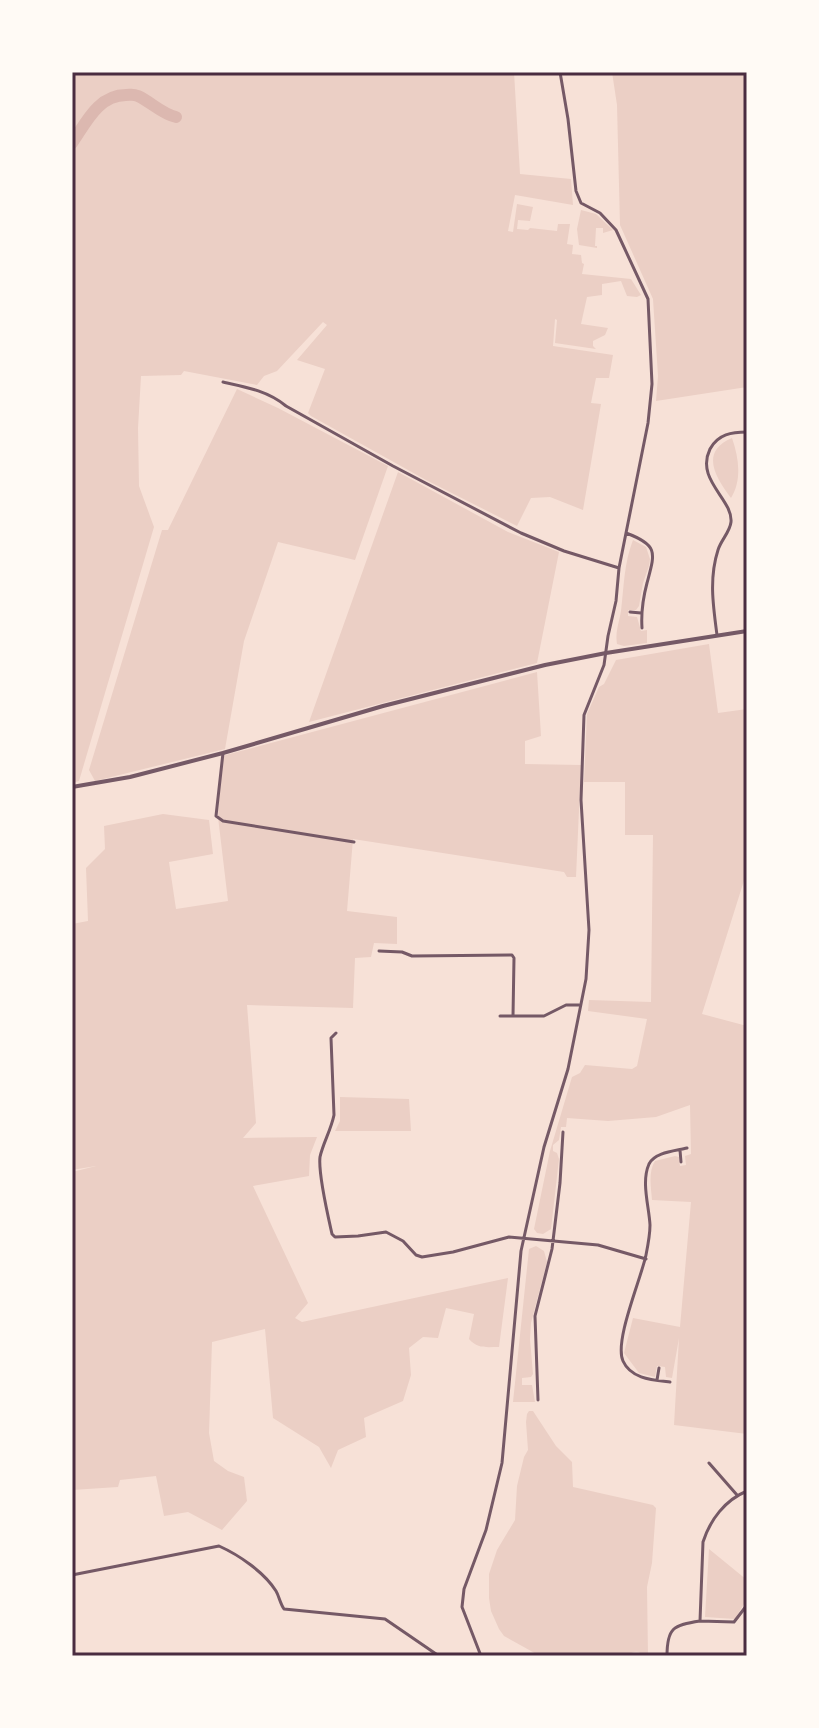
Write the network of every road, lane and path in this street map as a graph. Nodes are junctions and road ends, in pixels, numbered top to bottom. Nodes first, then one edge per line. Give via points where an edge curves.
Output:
1 (560, 72) edge
2 (223, 382) dead end
3 (747, 432) edge
4 (626, 533) junction
5 (619, 568) junction
6 (630, 612) dead end
7 (641, 613) junction
8 (642, 628) dead end
9 (747, 631) edge
10 (717, 635) junction
11 (606, 653) junction
12 (223, 753) junction
13 (72, 787) edge
14 (354, 842) dead end
15 (379, 951) dead end
16 (581, 1005) junction
17 (500, 1016) dead end
18 (513, 1016) junction
19 (336, 1033) dead end
20 (563, 1132) dead end
21 (687, 1148) dead end
22 (680, 1150) junction
23 (681, 1162) dead end
24 (524, 1237) junction
25 (553, 1242) junction
26 (646, 1259) junction
27 (659, 1368) dead end
28 (657, 1380) junction
29 (670, 1382) dead end
30 (538, 1400) dead end
31 (709, 1463) dead end
32 (747, 1491) edge
33 (737, 1495) junction
34 (72, 1575) edge
35 (747, 1605) edge
36 (700, 1621) junction
37 (439, 1656) edge
38 (481, 1656) edge
39 (667, 1656) edge

1 - 4 street via 576,191 581,203 616,230 649,304 651,403
2 - 5 street via 268,394 521,533
3 - 10 street via 716,440 706,463 732,520 714,567 711,590
4 - 5 street
4 - 7 street via 643,539 653,553
5 - 11 street
6 - 7 street
7 - 8 street
9 - 10 street
10 - 11 street
11 - 12 street via 383,706
11 - 16 street via 584,715 582,738 589,930
12 - 13 street
12 - 14 street via 216,816 223,821
15 - 18 street via 412,956 512,955
16 - 18 street via 566,1005 544,1016
16 - 24 street
17 - 18 street
19 - 24 street via 331,1038 334,1115 320,1156 332,1234 345,1238 386,1232 422,1257
20 - 25 street
21 - 22 street
22 - 23 street
22 - 26 street via 653,1158 646,1173
24 - 25 street
24 - 38 street via 502,1463 462,1607
25 - 26 street via 598,1245
25 - 30 street via 535,1316
26 - 28 street via 620,1355 634,1374
27 - 28 street
28 - 29 street
31 - 33 street
32 - 33 street
33 - 36 street via 714,1516 703,1542
34 - 37 street via 219,1546 267,1579 284,1609 385,1619
35 - 36 street via 734,1622
36 - 39 street via 671,1631

